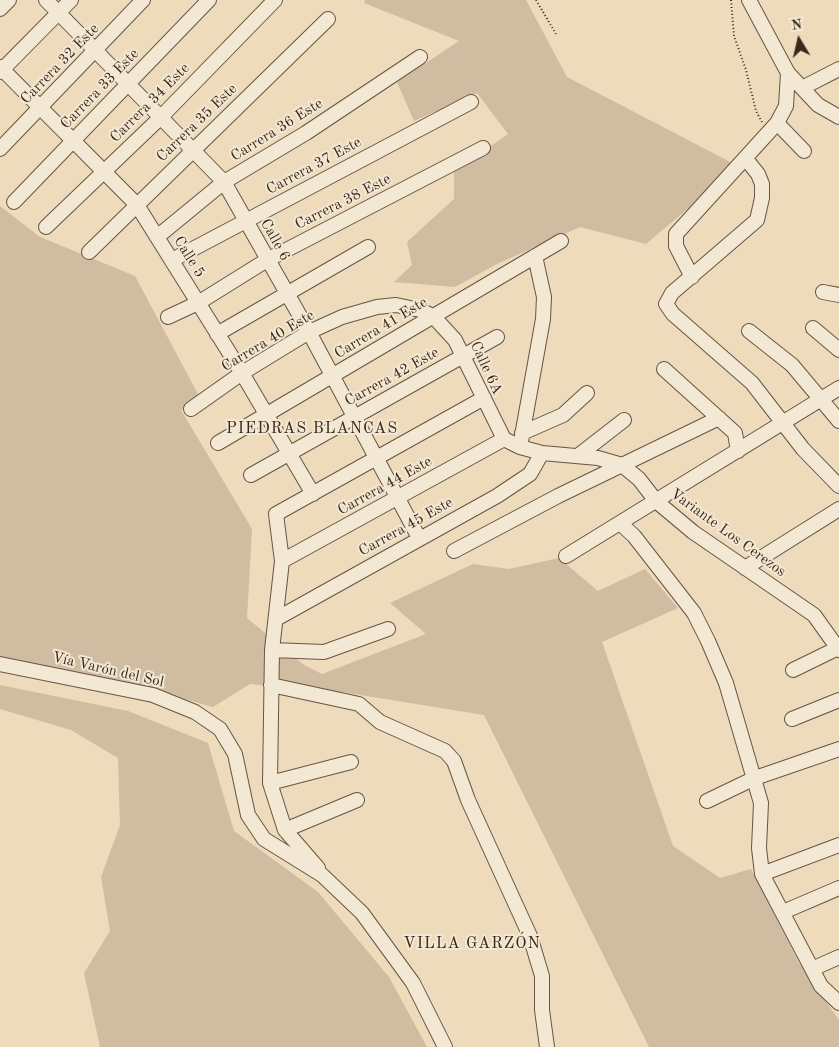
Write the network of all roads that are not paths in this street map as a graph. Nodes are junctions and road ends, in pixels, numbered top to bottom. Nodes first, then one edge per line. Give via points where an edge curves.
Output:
1 (9, 0) edge
2 (46, 0) edge
3 (71, 0) edge
4 (143, 0) edge
5 (209, 0) edge
6 (275, 0) edge
7 (749, 0) edge
8 (0, 9) edge
9 (59, 13) junction
10 (328, 19) dead end
11 (95, 51) junction
12 (420, 57) dead end
13 (839, 69) edge
14 (1, 70) edge
15 (788, 73) junction
16 (127, 84) junction
17 (802, 88) junction
18 (471, 102) dead end
19 (40, 108) junction
20 (160, 118) junction
21 (839, 118) edge
22 (772, 128) junction
23 (73, 141) junction
24 (483, 148) dead end
25 (0, 149) edge
26 (192, 150) junction
27 (804, 151) dead end
28 (746, 159) junction
29 (104, 172) junction
30 (224, 182) junction
31 (14, 202) dead end
32 (137, 205) junction
33 (245, 221) junction
34 (46, 226) dead end
35 (157, 237) junction
36 (561, 241) dead end
37 (368, 247) dead end
38 (89, 252) dead end
39 (535, 256) junction
40 (172, 260) junction
41 (267, 260) junction
42 (692, 277) junction
43 (823, 292) dead end
44 (287, 294) junction
45 (839, 295) edge
46 (198, 303) junction
47 (433, 316) junction
48 (168, 317) dead end
49 (813, 328) dead end
50 (749, 331) dead end
51 (309, 332) junction
52 (217, 334) junction
53 (497, 337) dead end
54 (839, 350) edge
55 (463, 356) junction
56 (664, 369) dead end
57 (242, 374) junction
58 (331, 376) junction
59 (839, 388) edge
60 (587, 393) dead end
61 (484, 398) junction
62 (820, 400) junction
63 (191, 409) dead end
64 (265, 415) junction
65 (354, 417) junction
66 (719, 418) junction
67 (624, 420) dead end
68 (839, 421) edge
69 (782, 423) junction
70 (522, 433) junction
71 (504, 439) junction
72 (218, 443) dead end
73 (520, 447) junction
74 (738, 451) junction
75 (542, 453) junction
76 (288, 454) junction
77 (579, 455) junction
78 (376, 459) junction
79 (622, 465) junction
80 (251, 475) dead end
81 (839, 486) edge
82 (313, 494) junction
83 (397, 498) junction
84 (656, 501) junction
85 (839, 509) edge
86 (620, 524) junction
87 (419, 538) junction
88 (454, 551) dead end
89 (566, 556) dead end
90 (282, 561) junction
91 (745, 568) junction
92 (276, 619) junction
93 (388, 629) dead end
94 (839, 649) edge
95 (272, 650) junction
96 (0, 664) edge
97 (793, 670) dead end
98 (271, 685) junction
99 (839, 700) edge
100 (792, 719) dead end
101 (839, 749) edge
102 (351, 762) dead end
103 (755, 778) junction
104 (270, 783) junction
105 (357, 800) dead end
106 (707, 801) dead end
107 (285, 830) junction
108 (839, 845) edge
109 (322, 874) junction
110 (762, 874) junction
111 (839, 888) edge
112 (782, 912) junction
113 (839, 957) edge
114 (812, 969) junction
115 (839, 1004) edge
116 (445, 1047) edge
117 (547, 1047) edge

1 - 8 street
2 - 9 street, Calle 6
3 - 9 street
4 - 11 street, Carrera 32 Este
5 - 16 street, Carrera 33 Este
6 - 20 street, Carrera 34 Este
7 - 15 street
9 - 11 street, Calle 6
9 - 14 street
10 - 26 street, Carrera 35 Este
11 - 16 street, Calle 6
11 - 19 street, Carrera 32 Este
12 - 30 street, Carrera 36 Este via 306,133
13 - 17 street
14 - 19 street, Calle 5
15 - 17 street
15 - 22 street via 786,106
16 - 20 street, Calle 6
16 - 23 street, Carrera 33 Este
17 - 21 street via 818,106
18 - 33 street, Carrera 37 Este
19 - 23 street, Calle 5
19 - 25 street, Carrera 32 Este
20 - 26 street, Calle 6
20 - 29 street, Carrera 34 Este
22 - 27 street
22 - 28 street
23 - 29 street, Calle 5
23 - 31 street, Carrera 33 Este
24 - 41 street, Carrera 38 Este
26 - 30 street, Calle 6
26 - 32 street, Carrera 35 Este
28 - 42 street via 676,234 676,246
28 - 42 street via 762,184 757,220
29 - 32 street, Calle 5
29 - 34 street, Carrera 34 Este
30 - 33 street, Calle 6
30 - 35 street, Carrera 36 Este
32 - 35 street, Calle 5
32 - 38 street, Carrera 35 Este
33 - 40 street, Carrera 37 Este
33 - 41 street, Calle 6
35 - 40 street, Calle 5
36 - 39 street, Carrera 41 Este
37 - 44 street
39 - 47 street, Carrera 41 Este
39 - 70 street via 544,297 543,318
40 - 46 street, Calle 5
41 - 44 street, Calle 6
41 - 46 street, Carrera 38 Este
42 - 69 street via 672,294 667,308 752,383
43 - 45 street
44 - 51 street, Calle 6
44 - 52 street
46 - 48 street, Carrera 38 Este
46 - 52 street, Calle 5
47 - 51 street, Carrera 40 Este via 396,305 377,307 342,317
47 - 55 street, Calle 6A via 455,340
47 - 58 street, Carrera 41 Este
49 - 54 street
50 - 62 street via 792,365
51 - 57 street, Carrera 40 Este
51 - 58 street, Calle 6
52 - 57 street, Calle 5
53 - 55 street, Carrera 42 Este
55 - 61 street, Calle 6A
55 - 65 street, Carrera 42 Este
56 - 66 street
57 - 63 street, Carrera 40 Este
57 - 64 street, Calle 5
58 - 64 street, Carrera 41 Este
58 - 65 street, Calle 6
59 - 62 street
60 - 70 street via 563,415
61 - 71 street, Calle 6A
61 - 78 street
62 - 68 street
62 - 69 street
64 - 72 street, Carrera 41 Este
64 - 76 street, Calle 5
65 - 76 street, Carrera 42 Este
65 - 78 street, Calle 6
66 - 74 street via 735,433
66 - 79 street
67 - 77 street
69 - 74 street
69 - 81 street
70 - 73 street
71 - 73 street, Variante Los Cerezos
71 - 83 street, Carrera 44 Este
73 - 75 street, Variante Los Cerezos
74 - 84 street
75 - 77 street, Variante Los Cerezos
75 - 87 street, Carrera 45 Este via 530,474 497,496
76 - 80 street, Carrera 42 Este
76 - 82 street, Calle 5
77 - 79 street, Variante Los Cerezos
78 - 82 street
78 - 83 street, Calle 6
79 - 84 street, Variante Los Cerezos via 639,479
79 - 88 street
82 - 90 street via 276,514
83 - 87 street, Calle 6
83 - 90 street, Carrera 44 Este
84 - 86 street
84 - 91 street, Variante Los Cerezos via 693,532
85 - 91 street
86 - 89 street
86 - 103 street via 634,536 694,613 726,683
87 - 92 street, Carrera 45 Este
90 - 92 street
91 - 94 street, Variante Los Cerezos via 814,615
92 - 95 street
93 - 95 street via 324,652
94 - 97 street
95 - 98 street
96 - 109 street, Vía Varón del Sol via 153,695 195,712 220,729 235,754 248,815 264,840
98 - 104 street
98 - 117 street via 359,704 380,722 445,751 454,761 468,800 530,936 542,976
99 - 100 street
101 - 103 street
102 - 104 street
103 - 106 street
103 - 110 street via 761,802 759,848
104 - 107 street
105 - 107 street
107 - 109 street
108 - 110 street
109 - 116 street, Vía Varón del Sol via 362,914 402,966
110 - 112 street
111 - 112 street
112 - 114 street
113 - 114 street
114 - 115 street via 821,986

